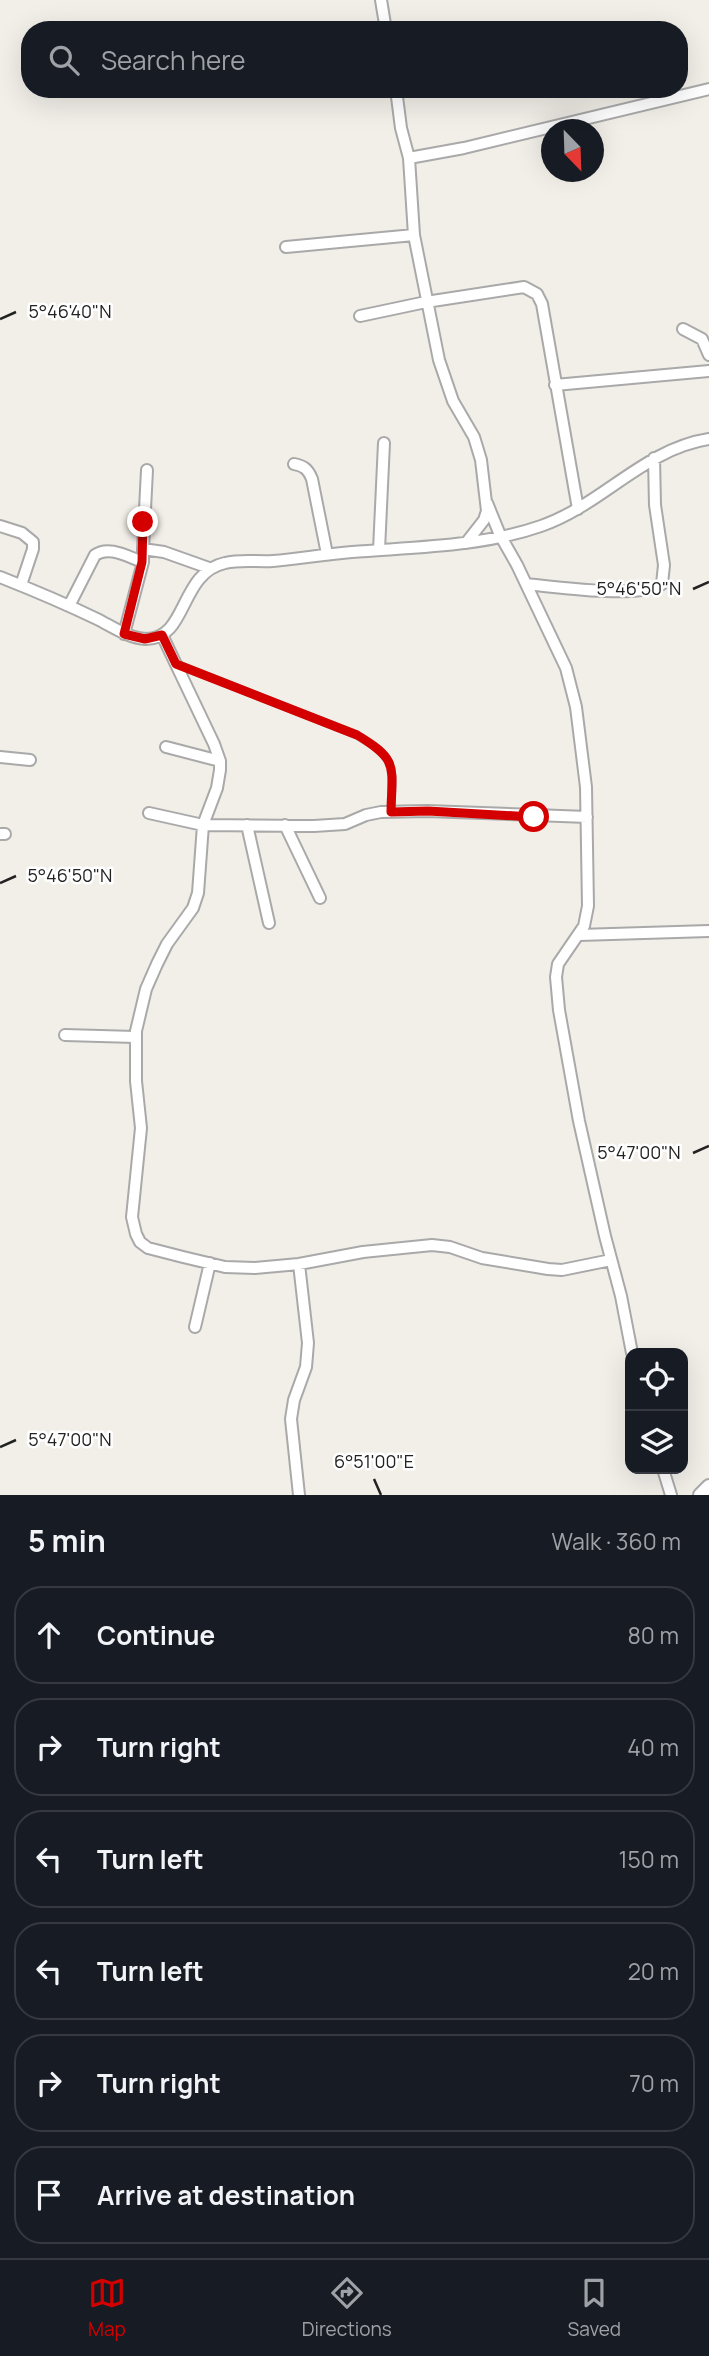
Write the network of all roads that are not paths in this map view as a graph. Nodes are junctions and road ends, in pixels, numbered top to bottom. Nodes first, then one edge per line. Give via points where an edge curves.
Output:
1 (381, 0) edge
2 (384, 21) edge
3 (709, 89) edge
4 (688, 94) edge
5 (397, 98) edge
6 (672, 98) edge
7 (409, 158) junction
8 (414, 235) junction
9 (286, 247) dead end
10 (426, 302) junction
11 (360, 316) dead end
12 (683, 329) dead end
13 (709, 355) edge
14 (709, 371) edge
15 (555, 385) junction
16 (709, 439) edge
17 (384, 443) dead end
18 (654, 458) junction
19 (294, 464) dead end
20 (147, 470) dead end
21 (487, 503) junction
22 (578, 509) junction
23 (0, 526) edge
24 (500, 535) junction
25 (466, 543) junction
26 (143, 549) junction
27 (379, 550) junction
28 (327, 554) junction
29 (142, 562) junction
30 (209, 568) junction
31 (0, 577) edge
32 (527, 584) junction
33 (21, 585) junction
34 (69, 606) junction
35 (124, 634) junction
36 (162, 635) junction
37 (176, 664) junction
38 (166, 747) dead end
39 (0, 757) edge
40 (30, 760) dead end
41 (220, 761) junction
42 (391, 812) junction
43 (149, 813) dead end
44 (587, 817) junction
45 (203, 825) junction
46 (247, 825) junction
47 (285, 825) junction
48 (320, 898) dead end
49 (268, 923) dead end
50 (709, 931) edge
51 (579, 935) junction
52 (65, 1035) dead end
53 (135, 1037) junction
54 (611, 1260) junction
55 (210, 1263) junction
56 (299, 1264) junction
57 (195, 1327) dead end
58 (631, 1348) edge
59 (665, 1474) edge
60 (709, 1486) edge
61 (299, 1495) edge
62 (671, 1495) edge
63 (700, 1495) edge

1 - 2 street
3 - 4 street
5 - 7 street
6 - 7 street
7 - 8 street
8 - 9 street
8 - 10 street
10 - 11 street
10 - 15 street via 530,289 542,304
10 - 21 street via 445,381 477,446
12 - 13 street via 702,339
14 - 15 street
15 - 22 street
16 - 18 street
17 - 27 street
18 - 22 street
18 - 32 street via 662,584 650,590 614,591
19 - 28 street via 303,466 312,479
20 - 26 street
21 - 24 street
21 - 25 street via 484,520
22 - 24 street via 541,526
23 - 33 street via 33,542
24 - 25 street
24 - 32 street
25 - 27 street
26 - 29 street
26 - 30 street
27 - 28 street
28 - 30 street via 235,561
29 - 34 street via 112,551 95,555
29 - 35 street
30 - 36 street
31 - 33 street
32 - 44 street via 572,685
33 - 34 street
34 - 35 street
35 - 36 street via 145,639
36 - 37 street
37 - 41 street
37 - 42 lane via 378,747 392,767
38 - 41 street
39 - 40 street
41 - 45 street via 217,788
42 - 44 street
42 - 47 street via 345,824
43 - 45 street
44 - 51 street via 588,906
45 - 46 street
45 - 53 street via 198,893 146,989
46 - 47 street
46 - 49 street
47 - 48 street
50 - 51 street
51 - 54 street via 558,964 559,1010
52 - 53 street
53 - 55 street via 141,1128 132,1217 136,1234 148,1248
54 - 56 street via 548,1269 432,1245
54 - 58 street
55 - 56 street via 255,1268
55 - 57 street
56 - 61 street via 308,1343 291,1419
59 - 62 street
60 - 63 street

